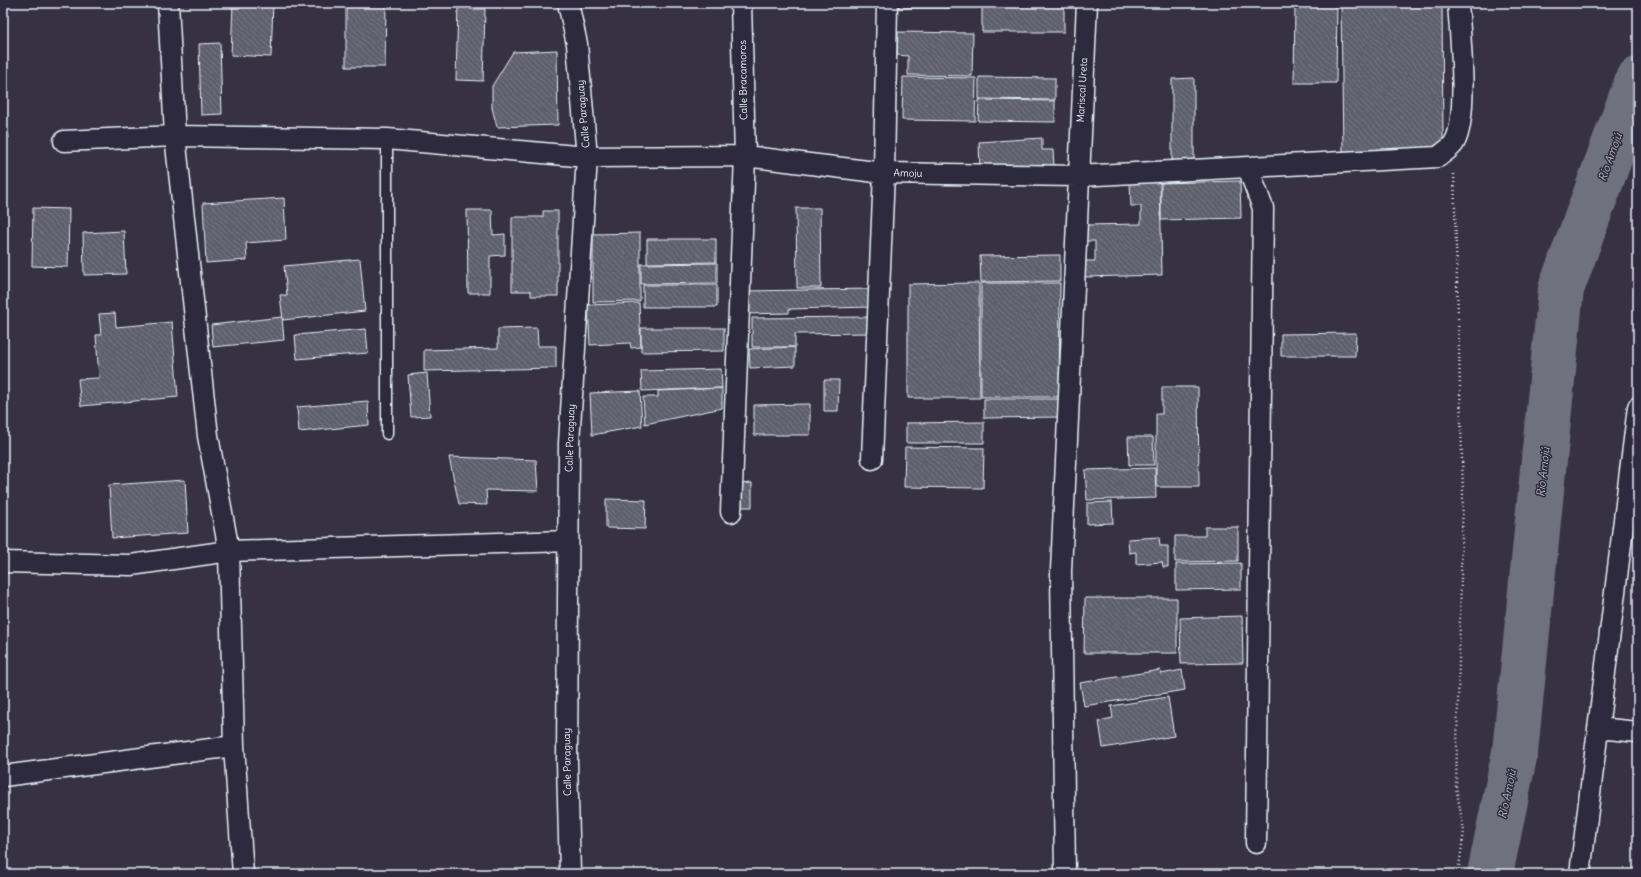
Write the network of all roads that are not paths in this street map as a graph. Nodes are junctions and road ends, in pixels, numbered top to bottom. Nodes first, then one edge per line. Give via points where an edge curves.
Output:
1 (168, 3) edge
2 (568, 3) edge
3 (741, 3) edge
4 (887, 3) edge
5 (1087, 3) edge
6 (1458, 3) edge
7 (175, 136) junction
8 (387, 139) junction
9 (64, 141) dead end
10 (745, 156) junction
11 (587, 157) junction
12 (1248, 168) junction
13 (884, 173) junction
14 (1078, 176) junction
15 (1638, 407) edge
16 (387, 434) dead end
17 (872, 459) dead end
18 (731, 512) dead end
19 (1630, 539) edge
20 (568, 541) junction
21 (229, 551) junction
22 (3, 562) edge
23 (1598, 728) junction
24 (1638, 732) edge
25 (234, 746) junction
26 (3, 776) edge
27 (1256, 843) dead end
28 (243, 874) edge
29 (570, 874) edge
30 (1065, 874) edge
31 (1580, 874) edge

1 - 7 street
2 - 11 street, Calle Paraguay via 577,44
3 - 10 street, Calle Bracamoros
4 - 13 street, Amoju
5 - 14 street, Mariscal Ureta
6 - 12 street, Amoju via 1462,106 1460,129 1454,144 1438,157
7 - 8 street
7 - 9 street
7 - 21 street via 208,436
8 - 11 street
8 - 16 lane
10 - 11 street
10 - 13 street
10 - 18 street, Calle Bracamoros
11 - 20 street, Calle Paraguay via 569,443
12 - 14 street, Amoju
12 - 27 street via 1262,208
13 - 14 street, Amoju
13 - 17 street
14 - 30 street, Mariscal Ureta via 1061,571
15 - 19 street
19 - 23 street
20 - 21 street
20 - 29 street, Calle Paraguay via 567,762
21 - 22 street via 131,565
21 - 25 street
23 - 24 street
23 - 31 street
25 - 26 street
25 - 28 street

